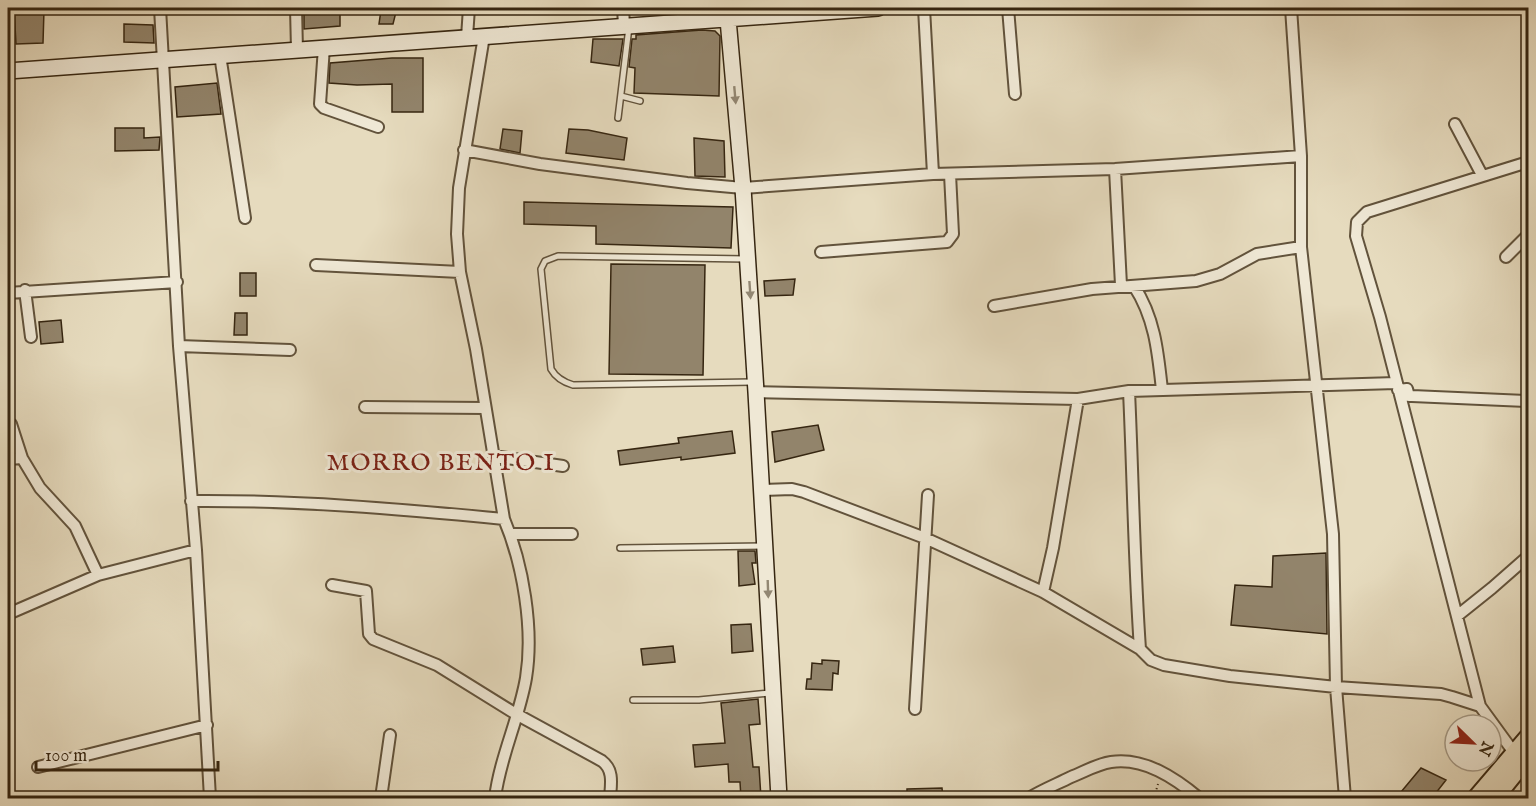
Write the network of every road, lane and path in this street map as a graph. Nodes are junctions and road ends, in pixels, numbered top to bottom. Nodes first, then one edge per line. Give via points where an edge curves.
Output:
1 (160, 8) edge
2 (296, 8) edge
3 (469, 8) edge
4 (623, 8) edge
5 (878, 8) edge
6 (924, 8) edge
7 (1008, 8) edge
8 (1291, 8) edge
9 (797, 10) edge
10 (727, 12) edge
11 (627, 25) junction
12 (484, 36) junction
13 (467, 37) junction
14 (324, 47) junction
15 (297, 50) junction
16 (220, 56) junction
17 (163, 60) junction
18 (8, 71) edge
19 (1015, 94) dead end
20 (621, 96) junction
21 (640, 101) dead end
22 (618, 118) dead end
23 (1455, 124) dead end
24 (378, 127) dead end
25 (464, 150) junction
26 (1301, 156) junction
27 (1528, 162) edge
28 (1115, 169) junction
29 (933, 174) junction
30 (950, 174) junction
31 (1482, 175) junction
32 (743, 188) junction
33 (245, 218) dead end
34 (1528, 235) edge
35 (1301, 246) junction
36 (821, 252) dead end
37 (1506, 257) dead end
38 (748, 259) junction
39 (316, 265) dead end
40 (460, 272) junction
41 (177, 282) junction
42 (1121, 285) junction
43 (1134, 286) junction
44 (25, 290) junction
45 (8, 293) edge
46 (994, 306) dead end
47 (31, 337) dead end
48 (179, 346) junction
49 (290, 350) dead end
50 (1315, 385) junction
51 (1397, 386) junction
52 (756, 387) junction
53 (1162, 390) junction
54 (1129, 391) junction
55 (1078, 399) junction
56 (1528, 401) edge
57 (365, 407) dead end
58 (484, 408) junction
59 (11, 424) dead end
60 (493, 456) junction
61 (22, 458) junction
62 (8, 459) edge
63 (563, 466) dead end
64 (763, 490) junction
65 (928, 495) dead end
66 (191, 501) junction
67 (504, 519) junction
68 (510, 534) junction
69 (572, 534) dead end
70 (925, 538) junction
71 (766, 546) junction
72 (620, 548) dead end
73 (196, 550) junction
74 (1525, 559) dead end
75 (98, 576) junction
76 (332, 585) dead end
77 (1043, 592) junction
78 (8, 614) edge
79 (1457, 616) junction
80 (1140, 649) junction
81 (1336, 687) junction
82 (772, 693) junction
83 (633, 700) dead end
84 (1480, 706) junction
85 (915, 709) dead end
86 (516, 714) junction
87 (207, 725) junction
88 (390, 735) dead end
89 (1528, 737) edge
90 (1522, 756) edge
91 (38, 766) dead end
92 (1161, 772) junction
93 (210, 798) edge
94 (381, 798) edge
95 (495, 798) edge
96 (610, 798) edge
97 (778, 798) edge
98 (1029, 798) edge
99 (1154, 798) edge
100 (1199, 798) edge
101 (1344, 798) edge
102 (1476, 798) edge
103 (1495, 798) edge

1 - 17 street
2 - 15 street
3 - 13 street
4 - 11 street
5 - 9 main road
6 - 29 street
7 - 19 street
8 - 26 street
9 - 10 main road
10 - 11 main road
10 -> 32 main road
11 - 12 main road
11 - 20 lane
12 - 13 main road
12 - 25 street
13 - 14 main road
14 - 15 main road
14 - 24 street via 320,104
15 - 16 main road
16 - 17 main road
16 - 33 street
17 - 18 main road
17 - 41 street
20 - 21 lane
20 - 22 lane
23 - 31 street
25 - 32 street via 540,164
25 - 40 street via 457,234
26 - 28 street
26 - 35 street
27 - 31 street
28 - 30 street
28 - 42 street
29 - 30 street
29 - 32 street
30 - 36 street via 953,234 947,242
31 - 51 street via 1367,212 1357,222 1356,236
32 - 38 main road
34 - 37 street
35 - 43 street via 1257,254 1220,274 1196,281
35 - 50 street
38 -> 52 main road
38 - 52 lane via 558,256 545,261 541,270 551,369 566,383
39 - 40 street
40 - 58 street
41 - 44 street
41 - 48 street
42 - 43 street
42 - 46 street
43 - 53 street via 1154,329
44 - 45 street
44 - 47 street
48 - 49 street
48 - 66 street
50 - 51 street
50 - 53 street
50 - 81 street via 1333,534
51 - 56 street via 1407,389 1409,396
51 - 79 street
52 - 55 street
52 - 64 main road
53 - 54 street
54 - 55 street
54 - 80 street
55 - 77 street
57 - 58 street
58 - 60 street
59 - 61 street
60 - 63 street
60 - 67 street
61 - 62 street
61 - 75 street via 40,488 75,526
64 - 70 street via 804,492
64 - 71 main road
65 - 70 street
66 - 67 street via 330,505
66 - 73 street
67 - 68 street
68 - 69 street
68 - 86 street via 525,597 528,657
70 - 77 street
70 - 85 street
71 - 72 lane
71 -> 82 main road
73 - 75 street
73 - 87 street
74 - 79 street
75 - 78 street
76 - 86 street via 366,591 369,633 373,639 436,665
77 - 80 street
79 - 84 street
80 - 81 street via 1151,660 1164,665
81 - 84 street via 1441,694
81 - 101 street
82 - 83 lane via 699,700
82 - 97 main road
84 - 90 street
86 - 95 street
86 - 96 street via 602,760 611,772
87 - 91 street
87 - 93 street
88 - 94 street
89 - 90 main road
90 - 102 main road
90 - 103 main road
92 - 98 street via 1138,763 1112,762
92 - 99 path
92 - 100 street

